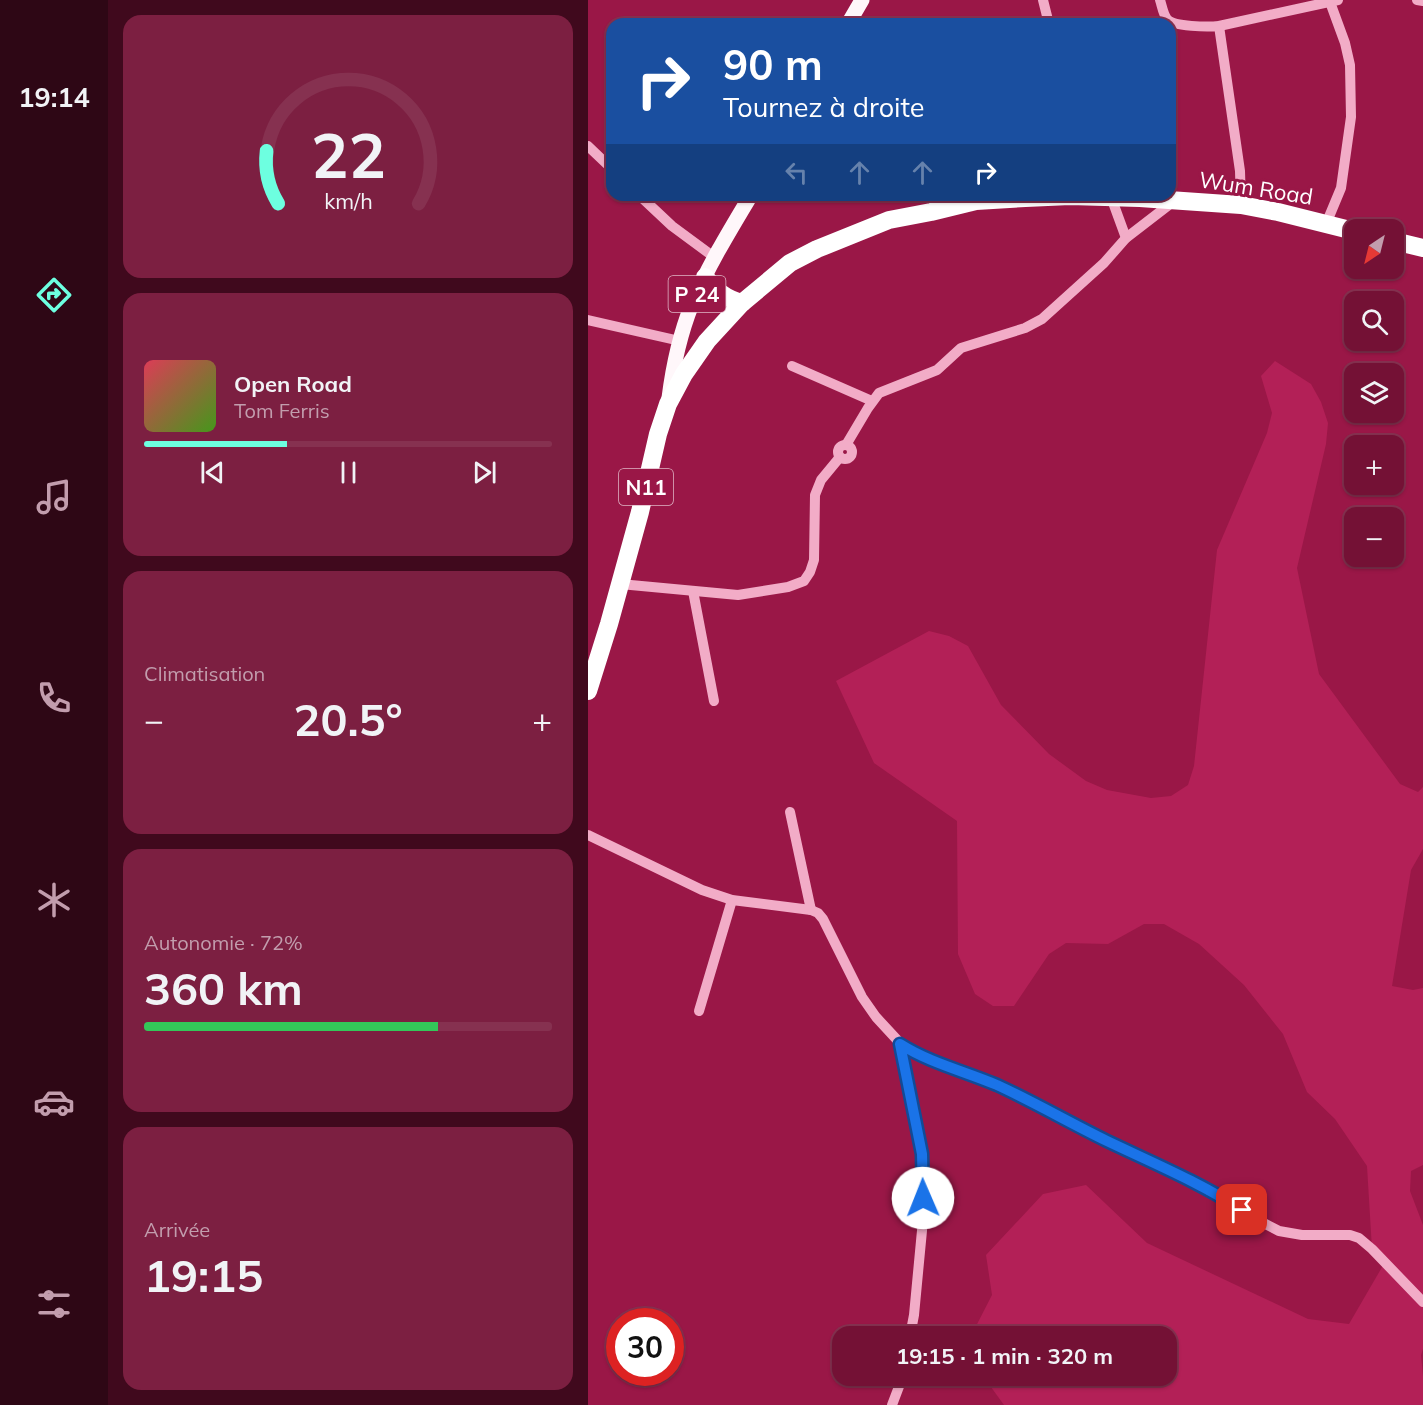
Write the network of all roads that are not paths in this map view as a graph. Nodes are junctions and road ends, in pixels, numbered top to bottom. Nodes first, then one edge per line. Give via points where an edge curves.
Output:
1 (862, 0) edge
2 (1043, 0) edge
3 (1160, 0) edge
4 (1417, 0) edge
5 (1334, 1) edge
6 (1423, 1) edge
7 (852, 18) edge
8 (1048, 18) edge
9 (1166, 18) edge
10 (1176, 23) edge
11 (1219, 26) junction
12 (588, 146) edge
13 (606, 163) edge
14 (1176, 200) edge
15 (645, 201) edge
16 (748, 201) edge
17 (976, 201) edge
18 (1102, 201) edge
19 (1174, 201) edge
20 (1241, 205) junction
21 (1326, 224) junction
22 (1344, 228) edge
23 (1126, 238) junction
24 (1404, 243) edge
25 (1423, 248) edge
26 (714, 257) junction
27 (705, 277) junction
28 (742, 303) junction
29 (588, 320) edge
30 (680, 341) junction
31 (792, 366) dead end
32 (872, 401) junction
33 (668, 404) junction
34 (620, 584) junction
35 (693, 591) junction
36 (588, 691) edge
37 (714, 701) dead end
38 (790, 812) dead end
39 (588, 835) edge
40 (732, 900) junction
41 (811, 910) junction
42 (699, 1011) dead end
43 (900, 1044) junction
44 (1423, 1302) edge
45 (912, 1326) edge
46 (899, 1386) edge
47 (892, 1405) edge

1 - 7 main road
2 - 8 street
3 - 9 street
4 - 6 street
5 - 11 street
5 - 21 street via 1350,65 1351,117 1341,188
10 - 11 street
11 - 20 street via 1239,162
12 - 13 street
14 - 20 highway, Wum Road / N11
15 - 26 street
16 - 26 main road, P 24
17 - 28 highway, Wum Road / N11 via 889,220 817,249 790,263
18 - 23 street
19 - 23 street
20 - 21 highway, Wum Road / N11
21 - 22 highway, Wum Road / N11
23 - 32 street via 1042,319 961,348 937,370 879,393
24 - 25 highway
26 - 27 main road, P 24
27 - 28 highway via 717,291
27 - 30 main road, P 24
28 - 33 highway, N11 via 707,341
29 - 30 street
30 - 33 main road, P 24
31 - 32 street
32 - 35 street via 846,445 851,450 849,457 840,457 820,480 815,495 814,560 804,581 738,595
33 - 34 highway, N11
34 - 35 street
34 - 36 highway, N11
35 - 37 street
38 - 41 street
39 - 40 street via 702,890
40 - 41 street
40 - 42 street
41 - 43 street via 823,919 862,997
43 - 44 street via 1022,1097 1192,1181 1279,1231 1359,1238
43 - 45 street via 922,1154 923,1220
46 - 47 street

